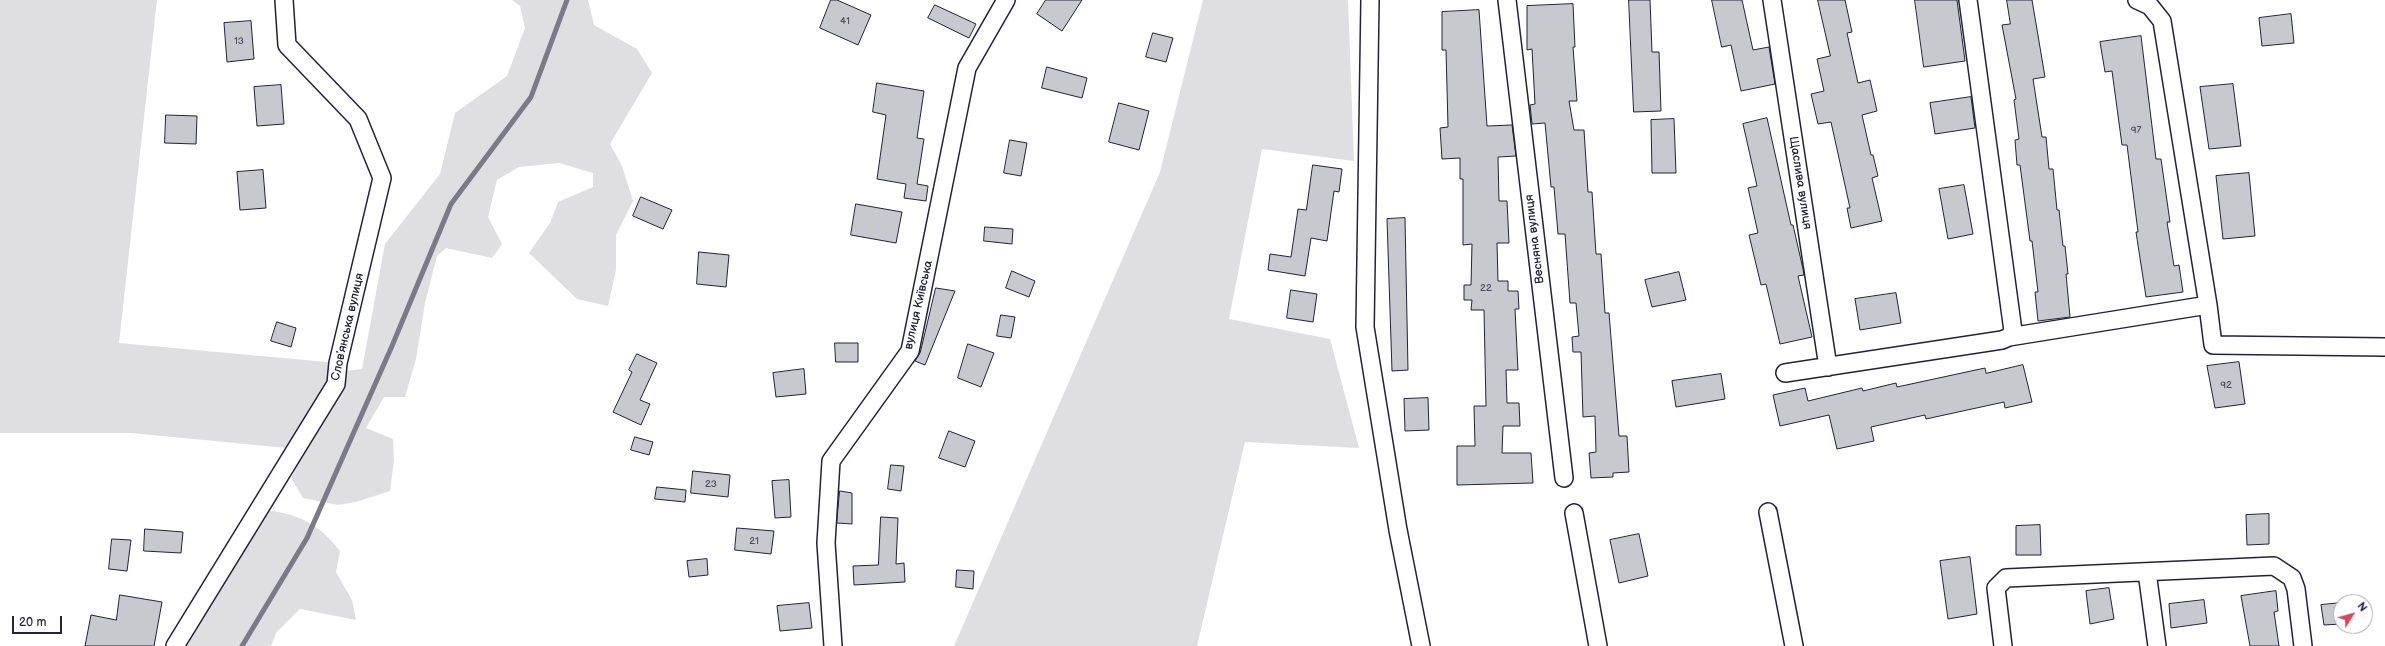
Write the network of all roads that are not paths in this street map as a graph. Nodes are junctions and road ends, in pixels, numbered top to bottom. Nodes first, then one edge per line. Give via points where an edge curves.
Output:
1 (284, 0) edge
2 (1006, 0) edge
3 (1370, 0) edge
4 (1507, 0) edge
5 (1772, 0) edge
6 (1968, 0) edge
7 (2137, 0) edge
8 (2208, 305) junction
9 (2009, 337) junction
10 (2385, 347) edge
11 (1828, 367) junction
12 (1785, 373) dead end
13 (1564, 478) dead end
14 (1768, 512) dead end
15 (1574, 513) dead end
16 (2147, 572) junction
17 (175, 646) edge
18 (834, 646) edge
19 (1421, 646) edge
20 (1598, 646) edge
21 (1794, 646) edge
22 (2003, 646) edge
23 (2157, 646) edge
24 (2303, 646) edge

1 - 17 street, Словʼянська вулиця via 287,45 358,119 382,178 338,363 336,384
2 - 18 street, вулиця Київська via 968,68 910,351 831,461 826,543
3 - 19 street via 1365,327 1398,530
4 - 13 street, Весняна вулиця
5 - 11 street, Щаслива вулиця
6 - 9 street via 2013,331
7 - 8 street via 2150,6 2162,22
8 - 9 street
8 - 10 street via 2213,345
9 - 11 street
11 - 12 street
14 - 21 street
15 - 20 street
16 - 22 street via 2006,578 1996,588
16 - 23 street
16 - 24 street via 2274,566 2292,578 2296,589

